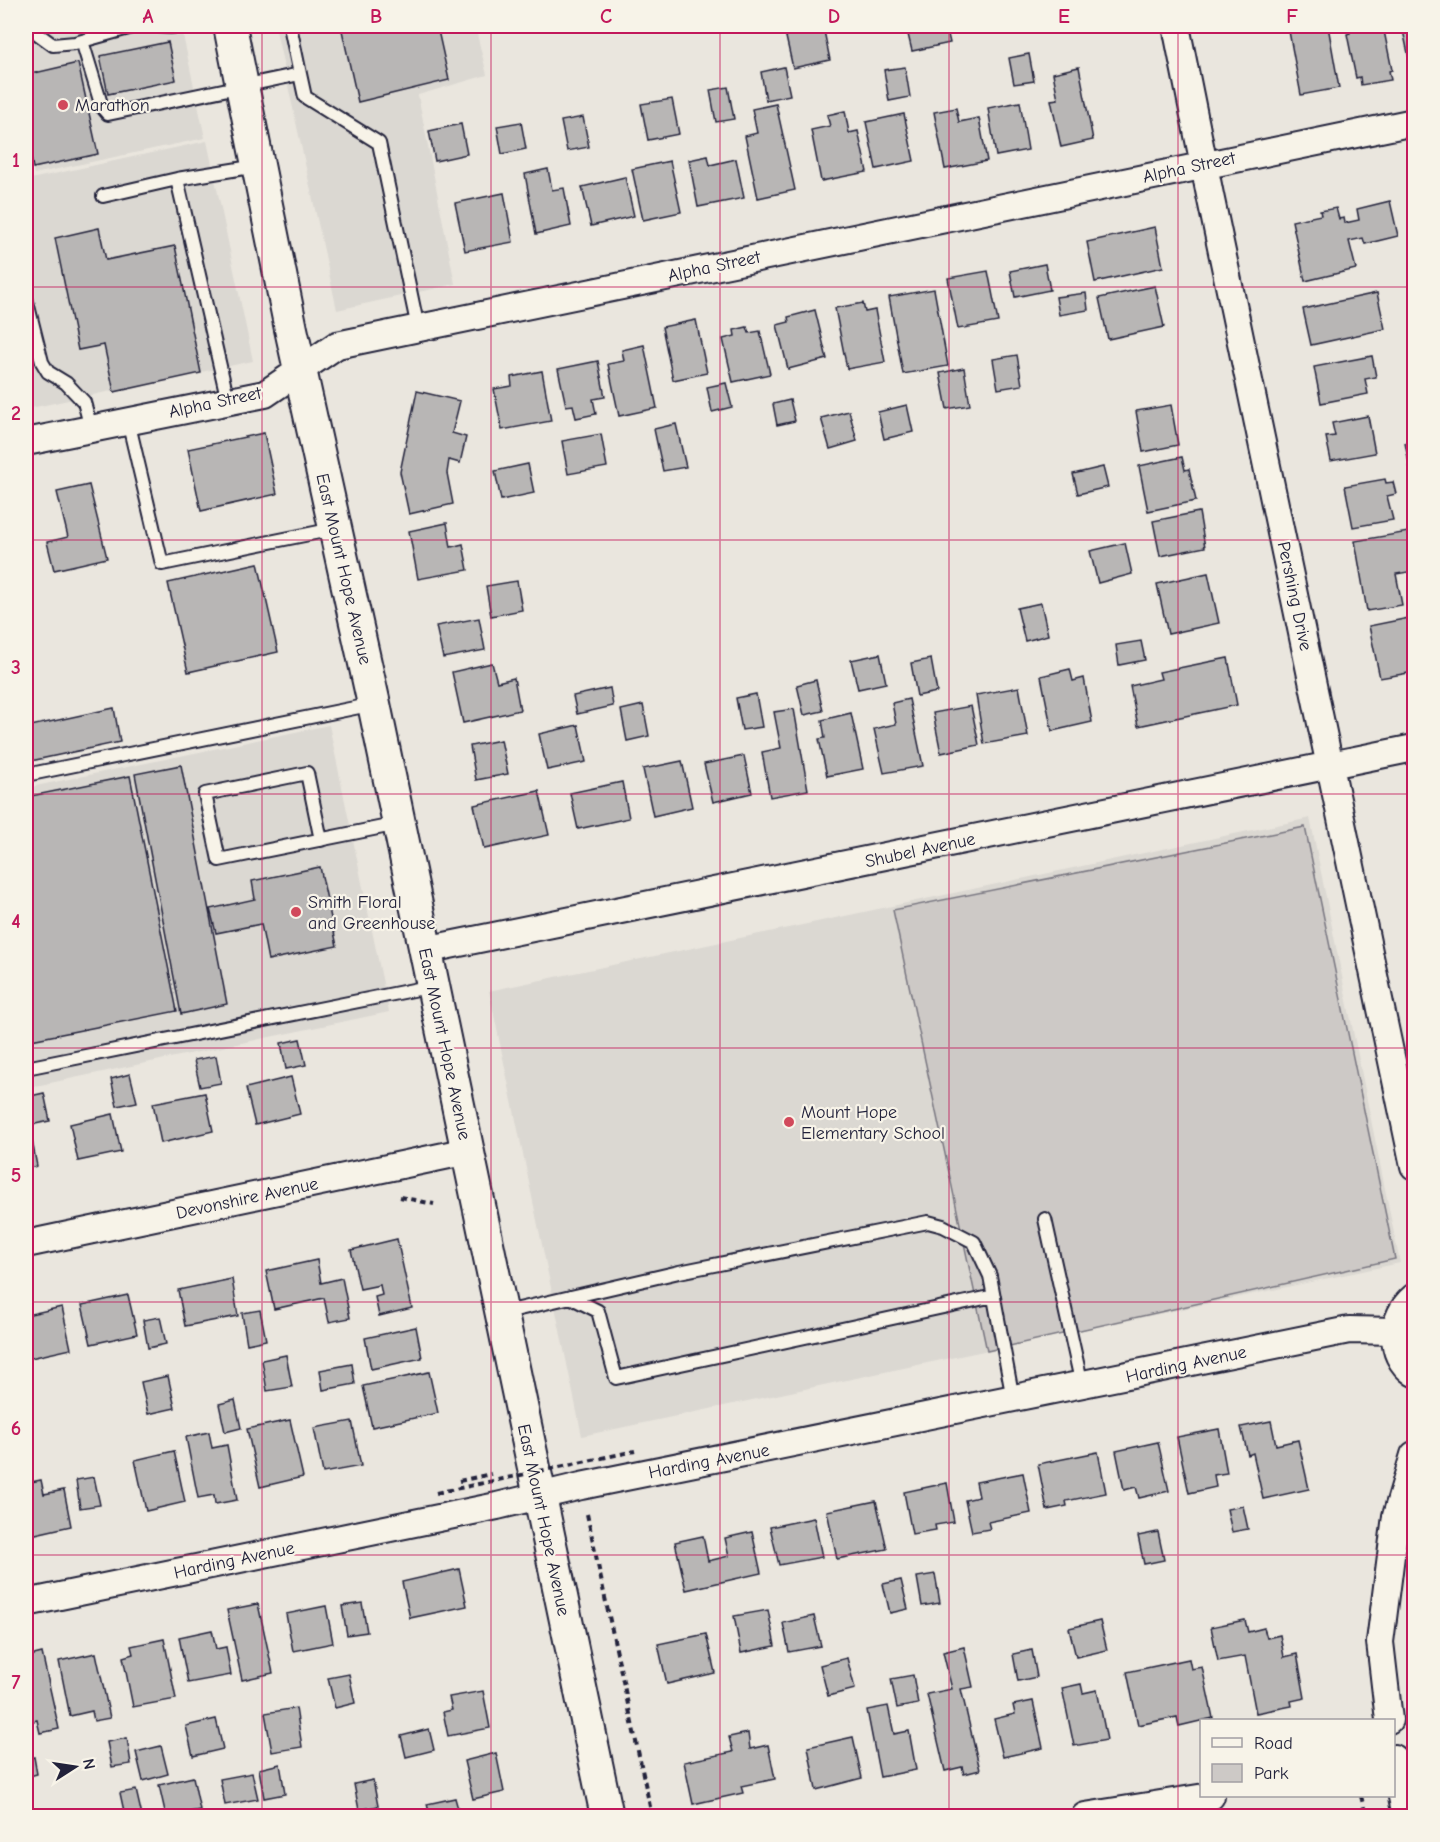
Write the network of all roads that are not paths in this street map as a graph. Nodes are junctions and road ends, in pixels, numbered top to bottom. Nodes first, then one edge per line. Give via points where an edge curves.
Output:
1 (35, 26) edge
2 (136, 26) edge
3 (158, 26) edge
4 (177, 26) edge
5 (230, 26) edge
6 (290, 26) edge
7 (1176, 26) edge
8 (82, 41) junction
9 (300, 74) junction
10 (242, 87) junction
11 (1414, 122) edge
12 (1205, 164) junction
13 (258, 166) junction
14 (177, 179) junction
15 (103, 196) dead end
16 (26, 298) edge
17 (418, 328) junction
18 (301, 369) junction
19 (228, 401) junction
20 (128, 421) junction
21 (91, 428) junction
22 (26, 442) edge
23 (335, 528) junction
24 (374, 704) junction
25 (1414, 748) edge
26 (1330, 765) junction
27 (26, 775) edge
28 (399, 824) junction
29 (321, 840) junction
30 (425, 950) junction
31 (433, 986) junction
32 (26, 1068) edge
33 (468, 1151) junction
34 (1414, 1166) edge
35 (1045, 1219) dead end
36 (26, 1244) edge
37 (994, 1296) junction
38 (570, 1297) junction
39 (1414, 1297) edge
40 (502, 1313) junction
41 (1395, 1331) junction
42 (1414, 1373) edge
43 (1082, 1385) junction
44 (1013, 1400) junction
45 (1414, 1455) edge
46 (539, 1496) junction
47 (26, 1603) edge
48 (1389, 1719) edge
49 (1414, 1754) edge
50 (1395, 1759) edge
51 (1395, 1764) edge
52 (1205, 1797) edge
53 (607, 1816) edge
54 (1086, 1816) edge
55 (1406, 1816) edge

1 - 8 lane via 38,34 53,45
2 - 8 lane
3 - 4 lane
5 - 10 street, East Mount Hope Avenue
6 - 9 lane
7 - 12 street, Pershing Drive
8 - 10 lane via 102,107 108,114
9 - 10 lane
9 - 17 lane via 305,97 379,143
10 - 13 street, East Mount Hope Avenue
11 - 12 street, Alpha Street
12 - 17 street, Alpha Street
12 - 26 street, Pershing Drive
13 - 14 lane
13 - 18 street, East Mount Hope Avenue
14 - 15 lane
14 - 19 lane
16 - 21 lane via 42,362 48,372 66,383 84,402
17 - 18 street, Alpha Street via 337,345
18 - 19 street, Alpha Street via 265,394
18 - 23 street, East Mount Hope Avenue
19 - 20 street, Alpha Street
20 - 21 street, Alpha Street
20 - 23 lane via 162,564
21 - 22 street, Alpha Street
23 - 24 street, East Mount Hope Avenue
24 - 27 lane
24 - 28 street, East Mount Hope Avenue
25 - 26 street, Shubel Avenue
26 - 30 street, Shubel Avenue
26 - 34 street, Pershing Drive
28 - 29 lane
28 - 30 street, East Mount Hope Avenue
29 - 29 lane via 219,860 205,794 307,773
30 - 31 street, East Mount Hope Avenue
31 - 32 lane
31 - 33 street, East Mount Hope Avenue
33 - 36 street, Devonshire Avenue
33 - 40 street, East Mount Hope Avenue
35 - 43 lane
37 - 38 lane via 990,1276 974,1242 928,1222
37 - 38 lane via 616,1378 598,1311
37 - 44 lane
38 - 40 lane
39 - 41 street via 1399,1316
40 - 46 street, East Mount Hope Avenue
41 - 42 street via 1401,1359
41 - 43 street, Harding Avenue via 1349,1330
43 - 44 street, Harding Avenue
44 - 46 street, Harding Avenue
45 - 48 street via 1396,1516 1380,1642
46 - 47 street, Harding Avenue
46 - 53 street, East Mount Hope Avenue
49 - 50 street
51 - 55 street
52 - 54 street

